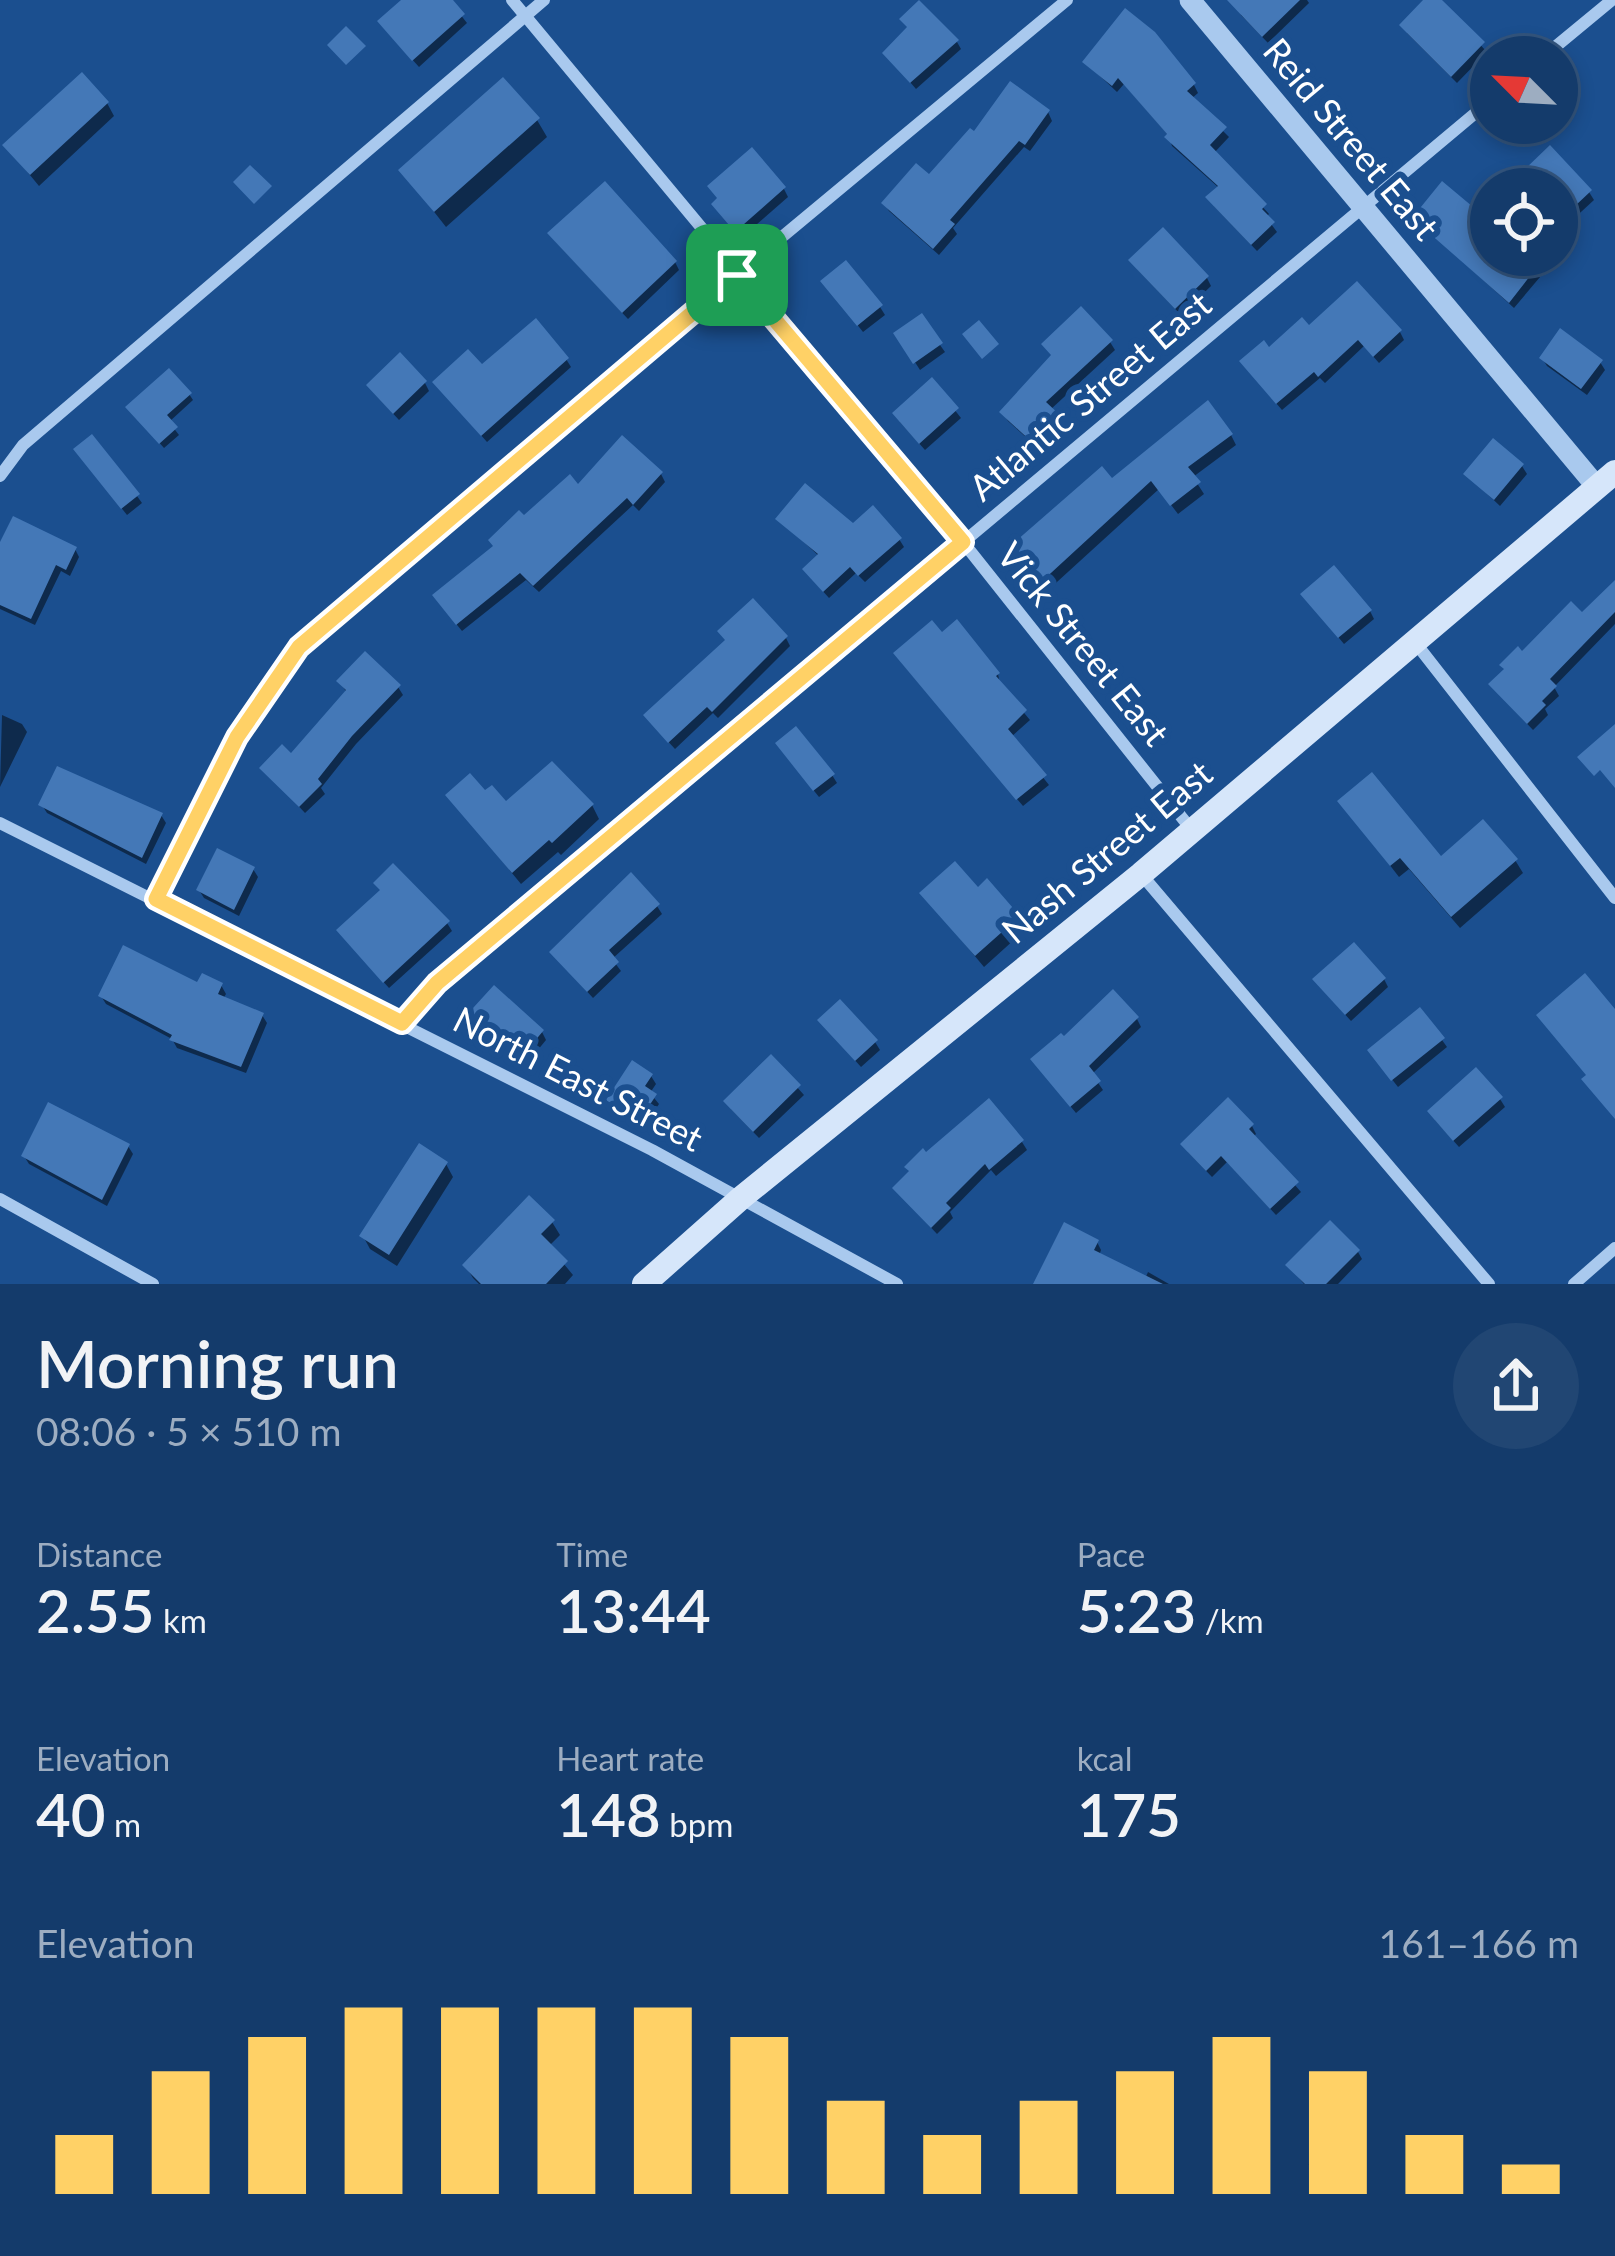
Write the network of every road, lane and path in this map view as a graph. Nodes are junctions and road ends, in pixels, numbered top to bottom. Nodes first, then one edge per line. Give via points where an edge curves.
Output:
1 (512, 0) edge
2 (544, 0) edge
3 (1067, 0) edge
4 (1190, 0) edge
5 (1612, 0) edge
6 (526, 16) junction
7 (1568, 36) edge
8 (1470, 117) edge
9 (1364, 205) junction
10 (737, 275) junction
11 (0, 476) edge
12 (1606, 480) edge
13 (963, 542) junction
14 (1414, 641) junction
15 (0, 823) edge
16 (1191, 829) junction
17 (1141, 874) junction
18 (1615, 898) edge
19 (156, 899) junction
20 (402, 1023) junction
21 (741, 1198) junction
22 (0, 1199) edge
23 (1615, 1248) edge
24 (153, 1284) edge
25 (644, 1284) edge
26 (897, 1284) edge
27 (1490, 1284) edge
28 (1574, 1284) edge

1 - 6 street, Vick Street East
2 - 6 street
3 - 10 street
4 - 9 street, Reid Street East
5 - 7 street
6 - 10 street, Vick Street East
6 - 11 street via 23,445
8 - 9 street, Atlantic Street East
9 - 12 street, Reid Street East
9 - 13 street, Atlantic Street East
10 - 13 street, Vick Street East
10 - 19 street via 299,647 237,737
12 - 14 main road, Nash Street East
13 - 16 street, Vick Street East
13 - 20 street, Atlantic Street East via 437,983
14 - 16 main road, Nash Street East
14 - 18 street
15 - 19 street, North East Street
16 - 17 main road, Nash Street East
17 - 21 main road, Nash Street East
17 - 27 street
19 - 20 street, North East Street
20 - 21 street, North East Street
21 - 25 main road, Nash Street East
21 - 26 street, North East Street
22 - 24 street
23 - 28 street

